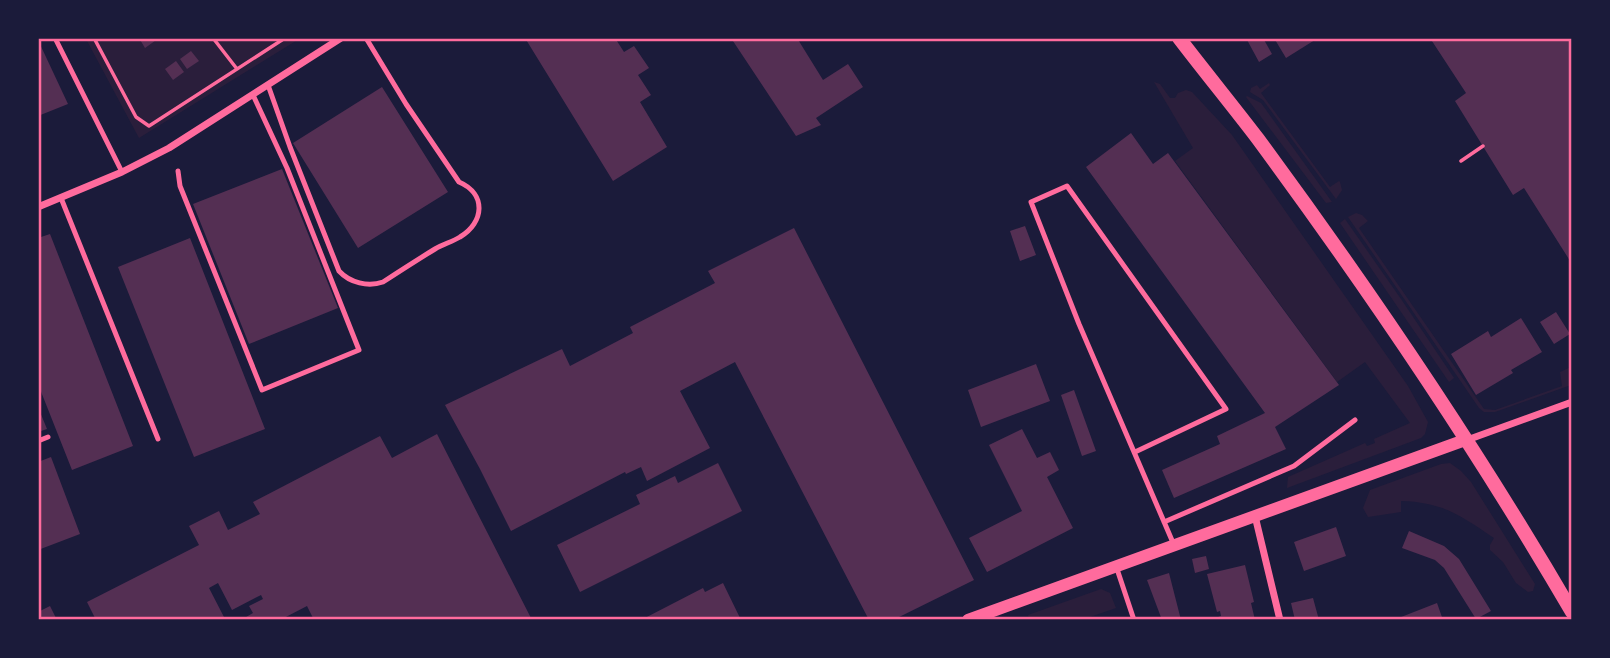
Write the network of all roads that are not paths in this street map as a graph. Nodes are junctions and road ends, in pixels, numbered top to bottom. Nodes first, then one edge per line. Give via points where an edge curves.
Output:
1 (55, 38) edge
2 (341, 38) edge
3 (366, 38) edge
4 (1179, 38) edge
5 (268, 85) junction
6 (253, 95) junction
7 (178, 171) dead end
8 (122, 172) junction
9 (61, 198) junction
10 (38, 207) edge
11 (1572, 402) edge
12 (1355, 420) dead end
13 (48, 438) dead end
14 (158, 439) dead end
15 (1465, 440) junction
16 (38, 441) edge
17 (1135, 452) junction
18 (1255, 515) junction
19 (1164, 522) junction
20 (1174, 545) junction
21 (1116, 566) junction
22 (1567, 593) edge
23 (1572, 612) edge
24 (968, 620) edge
25 (1135, 620) edge
26 (1280, 620) edge

1 - 8 lane
2 - 5 street
3 - 5 lane via 459,182 474,191 479,203 478,216 466,233 383,282 363,284 339,271
4 - 15 main road via 1318,222
5 - 6 street
6 - 7 lane via 359,350 262,390 180,186
6 - 8 street
8 - 9 street
9 - 10 street
9 - 14 lane
11 - 15 street
12 - 19 lane via 1294,466
13 - 16 lane
15 - 18 street
15 - 22 main road
17 - 17 lane via 1031,202 1067,186 1226,409
17 - 19 lane
18 - 20 street
18 - 26 street
19 - 20 lane
20 - 21 street
21 - 24 street
21 - 25 lane
22 - 23 main road

